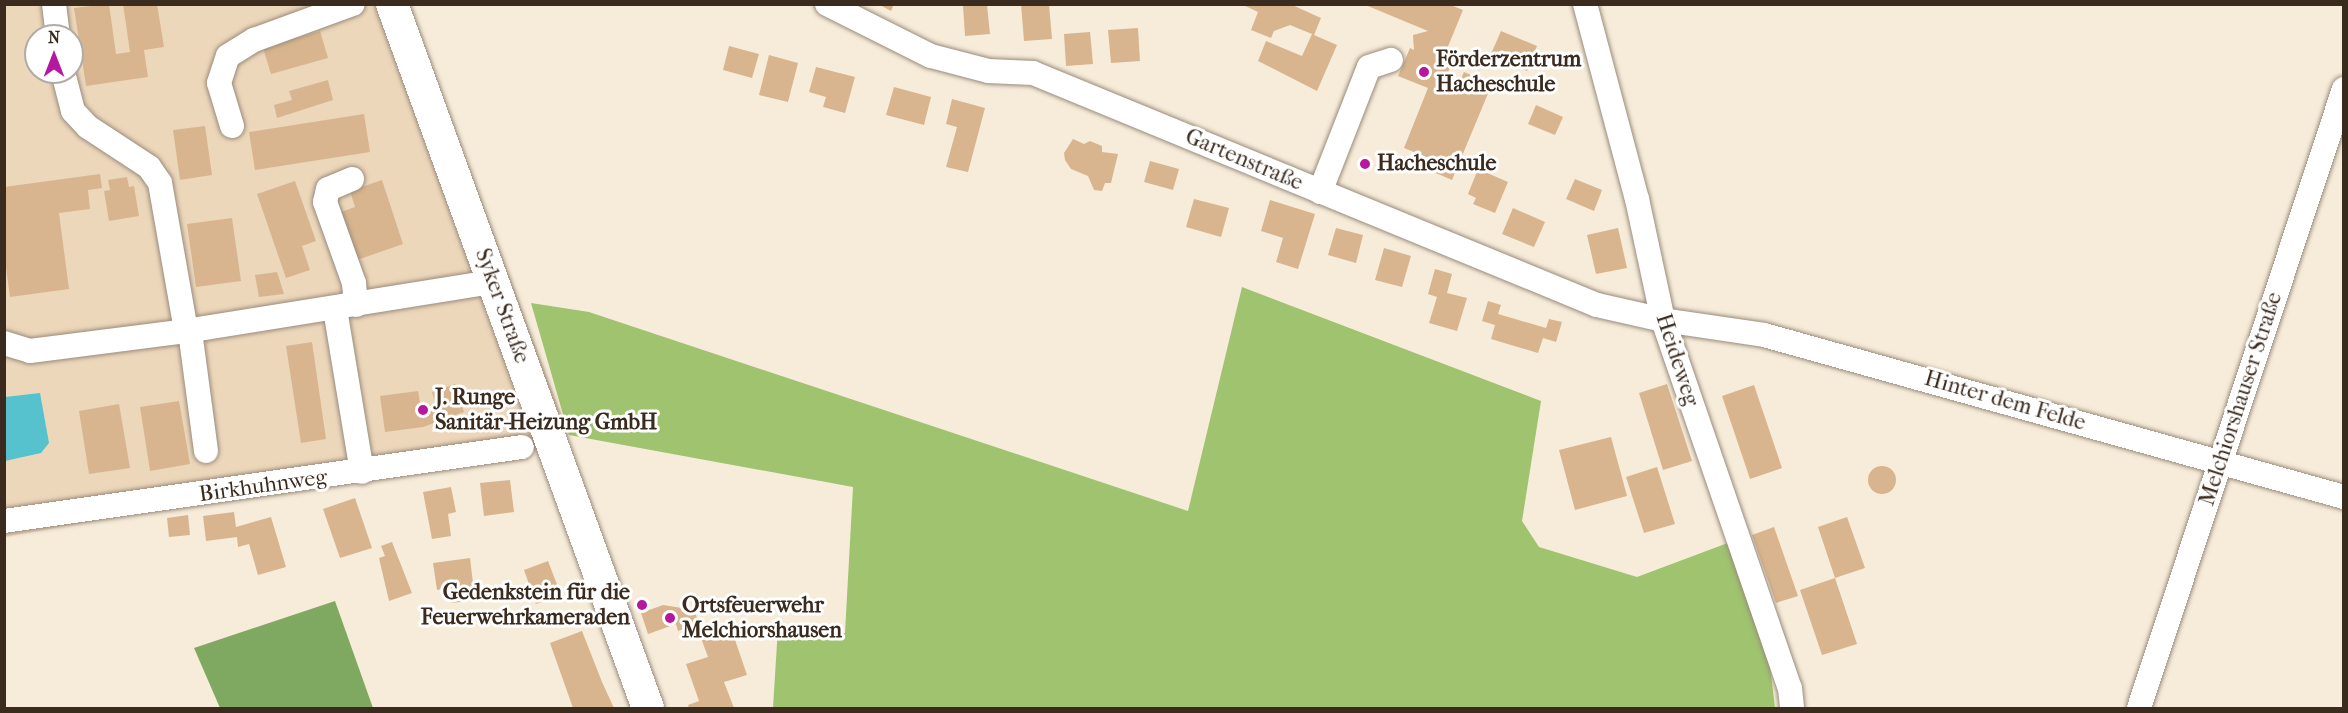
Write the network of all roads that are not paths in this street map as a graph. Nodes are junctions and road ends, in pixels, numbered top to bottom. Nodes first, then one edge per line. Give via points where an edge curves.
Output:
1 (54, 4) edge
2 (353, 4) edge
3 (392, 4) edge
4 (827, 4) edge
5 (1585, 4) edge
6 (56, 24) edge
7 (1391, 60) dead end
8 (66, 84) edge
9 (2343, 89) edge
10 (232, 126) dead end
11 (352, 179) dead end
12 (1320, 192) junction
13 (493, 282) junction
14 (345, 307) junction
15 (1663, 320) junction
16 (188, 331) junction
17 (4, 342) edge
18 (522, 447) dead end
19 (206, 451) dead end
20 (2221, 462) junction
21 (362, 472) junction
22 (2343, 497) edge
23 (4, 521) edge
24 (648, 708) edge
25 (1792, 708) edge
26 (2139, 708) edge

1 - 6 street
2 - 10 street via 254,40 228,56 219,83
3 - 13 main road, Syker Straße
4 - 12 street, Gartenstraße via 930,56 988,71 1033,73
5 - 15 street, Heideweg via 1637,199
7 - 12 street via 1369,68
8 - 16 street via 73,111 87,127 149,168 160,183
9 - 20 street, Melchiorshauser Straße
11 - 14 street via 328,189 325,202 354,283
12 - 15 street, Gartenstraße via 1598,305
13 - 14 street
13 - 24 main road, Syker Straße
14 - 16 street
14 - 21 street
15 - 20 street, Hinter dem Felde via 1764,335
15 - 25 street, Heideweg via 1790,688
16 - 17 street via 30,351
16 - 19 street
18 - 21 street, Birkhuhnweg
20 - 22 street, Hinter dem Felde
20 - 26 street, Melchiorshauser Straße
21 - 23 street, Birkhuhnweg

